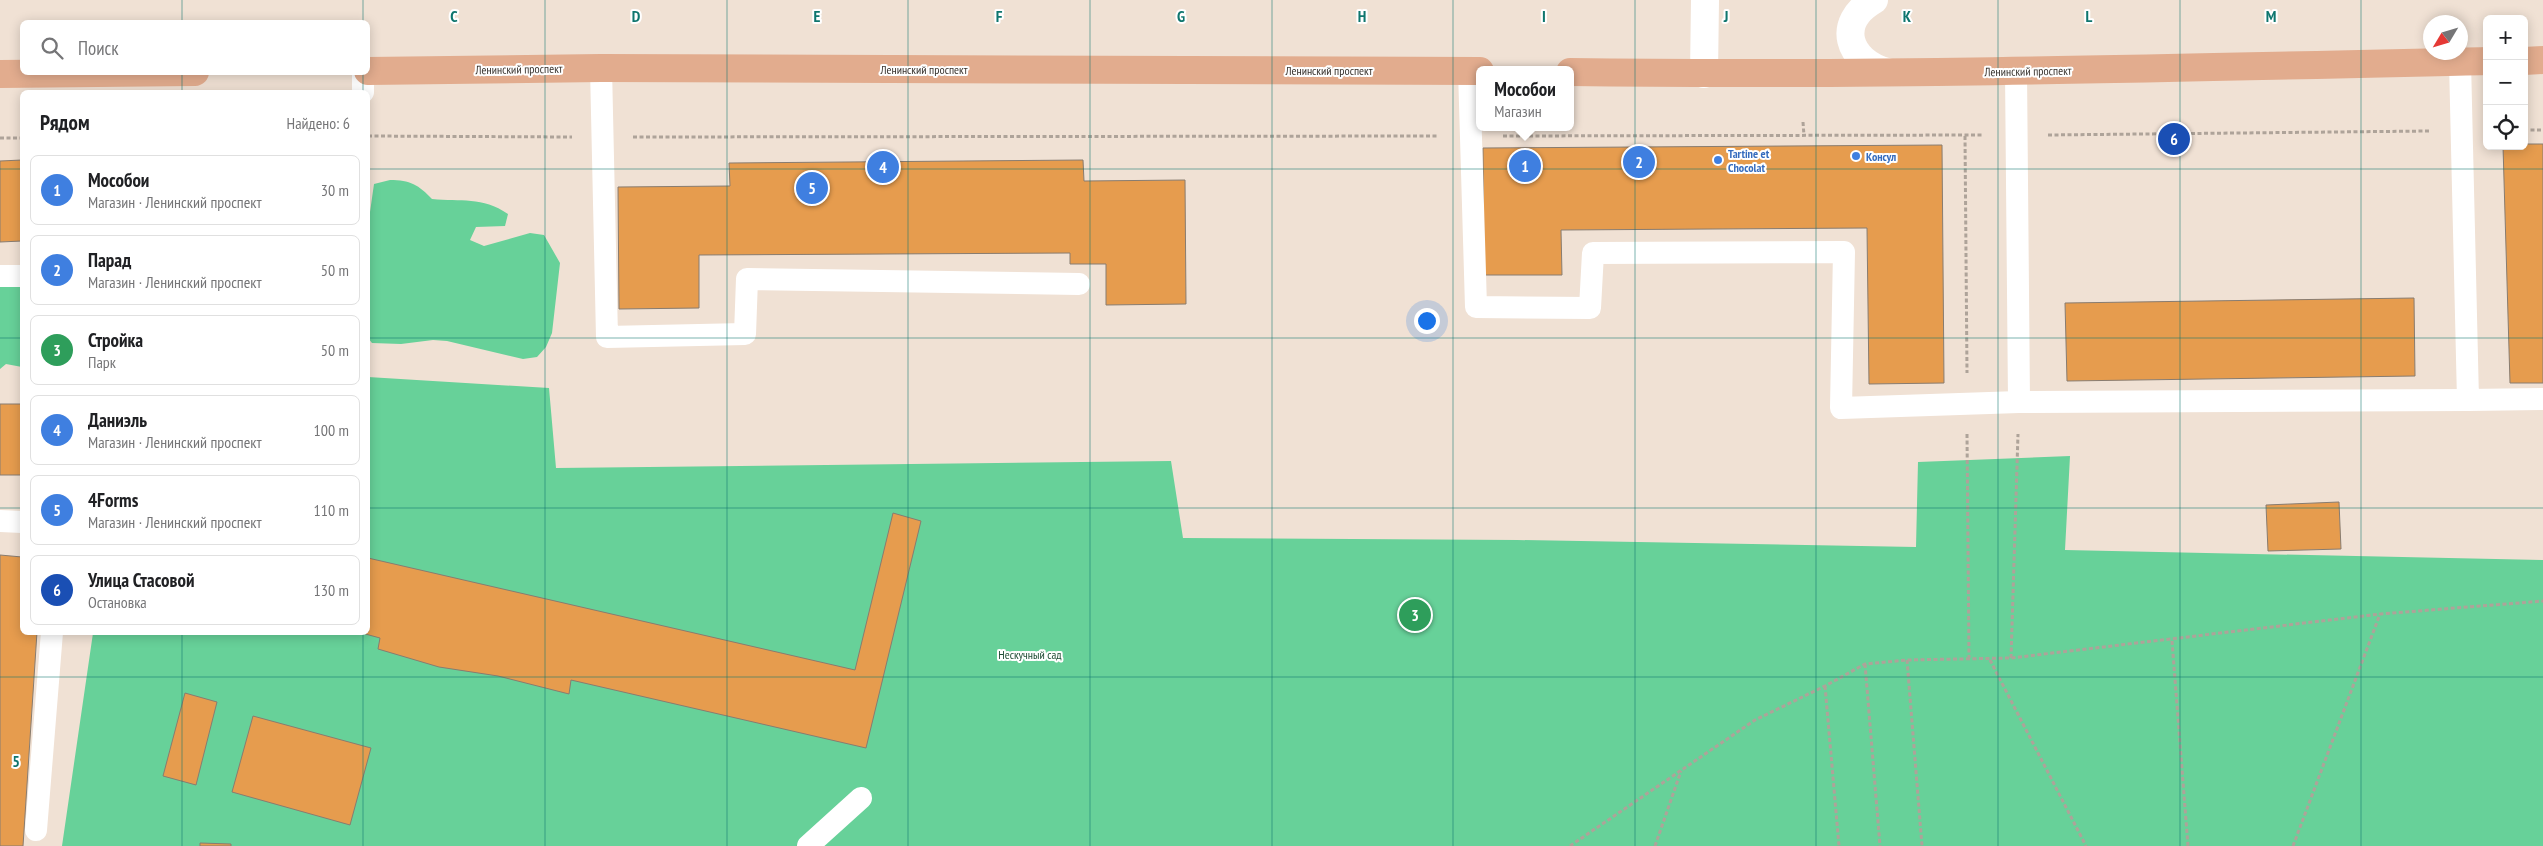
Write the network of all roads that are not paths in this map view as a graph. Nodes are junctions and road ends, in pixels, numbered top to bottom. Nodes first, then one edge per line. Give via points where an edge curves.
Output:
1 (1704, 0) edge
2 (1874, 0) edge
3 (2528, 60) edge
4 (2543, 60) edge
5 (2474, 62) edge
6 (601, 68) junction
7 (370, 71) edge
8 (1475, 71) edge
9 (2016, 71) junction
10 (1574, 72) edge
11 (1887, 72) junction
12 (0, 74) edge
13 (20, 74) edge
14 (1704, 74) junction
15 (363, 75) edge
16 (363, 90) edge
17 (0, 276) edge
18 (20, 276) edge
19 (1079, 284) dead end
20 (2543, 399) edge
21 (2468, 400) junction
22 (2018, 402) junction
23 (0, 521) edge
24 (20, 522) edge
25 (52, 635) edge
26 (861, 798) dead end
27 (36, 830) dead end
28 (808, 846) edge

1 - 14 street
2 - 11 street via 1861,8 1853,20 1850,34 1853,48 1861,60
3 - 4 main road
5 - 9 main road, Ленинский проспект
5 - 21 lane via 2462,131
6 - 7 main road, Ленинский проспект
6 - 8 main road, Ленинский проспект
6 - 19 lane via 607,337 746,334 747,279
8 - 22 lane via 1472,136 1476,307 1590,308 1593,253 1844,252 1841,408
9 - 11 main road, Ленинский проспект
9 - 22 lane
10 - 14 main road, Ленинский проспект
11 - 14 main road, Ленинский проспект
12 - 13 main road
15 - 16 lane
17 - 18 lane
20 - 21 lane
21 - 22 lane
23 - 24 lane
25 - 27 lane
26 - 28 lane

